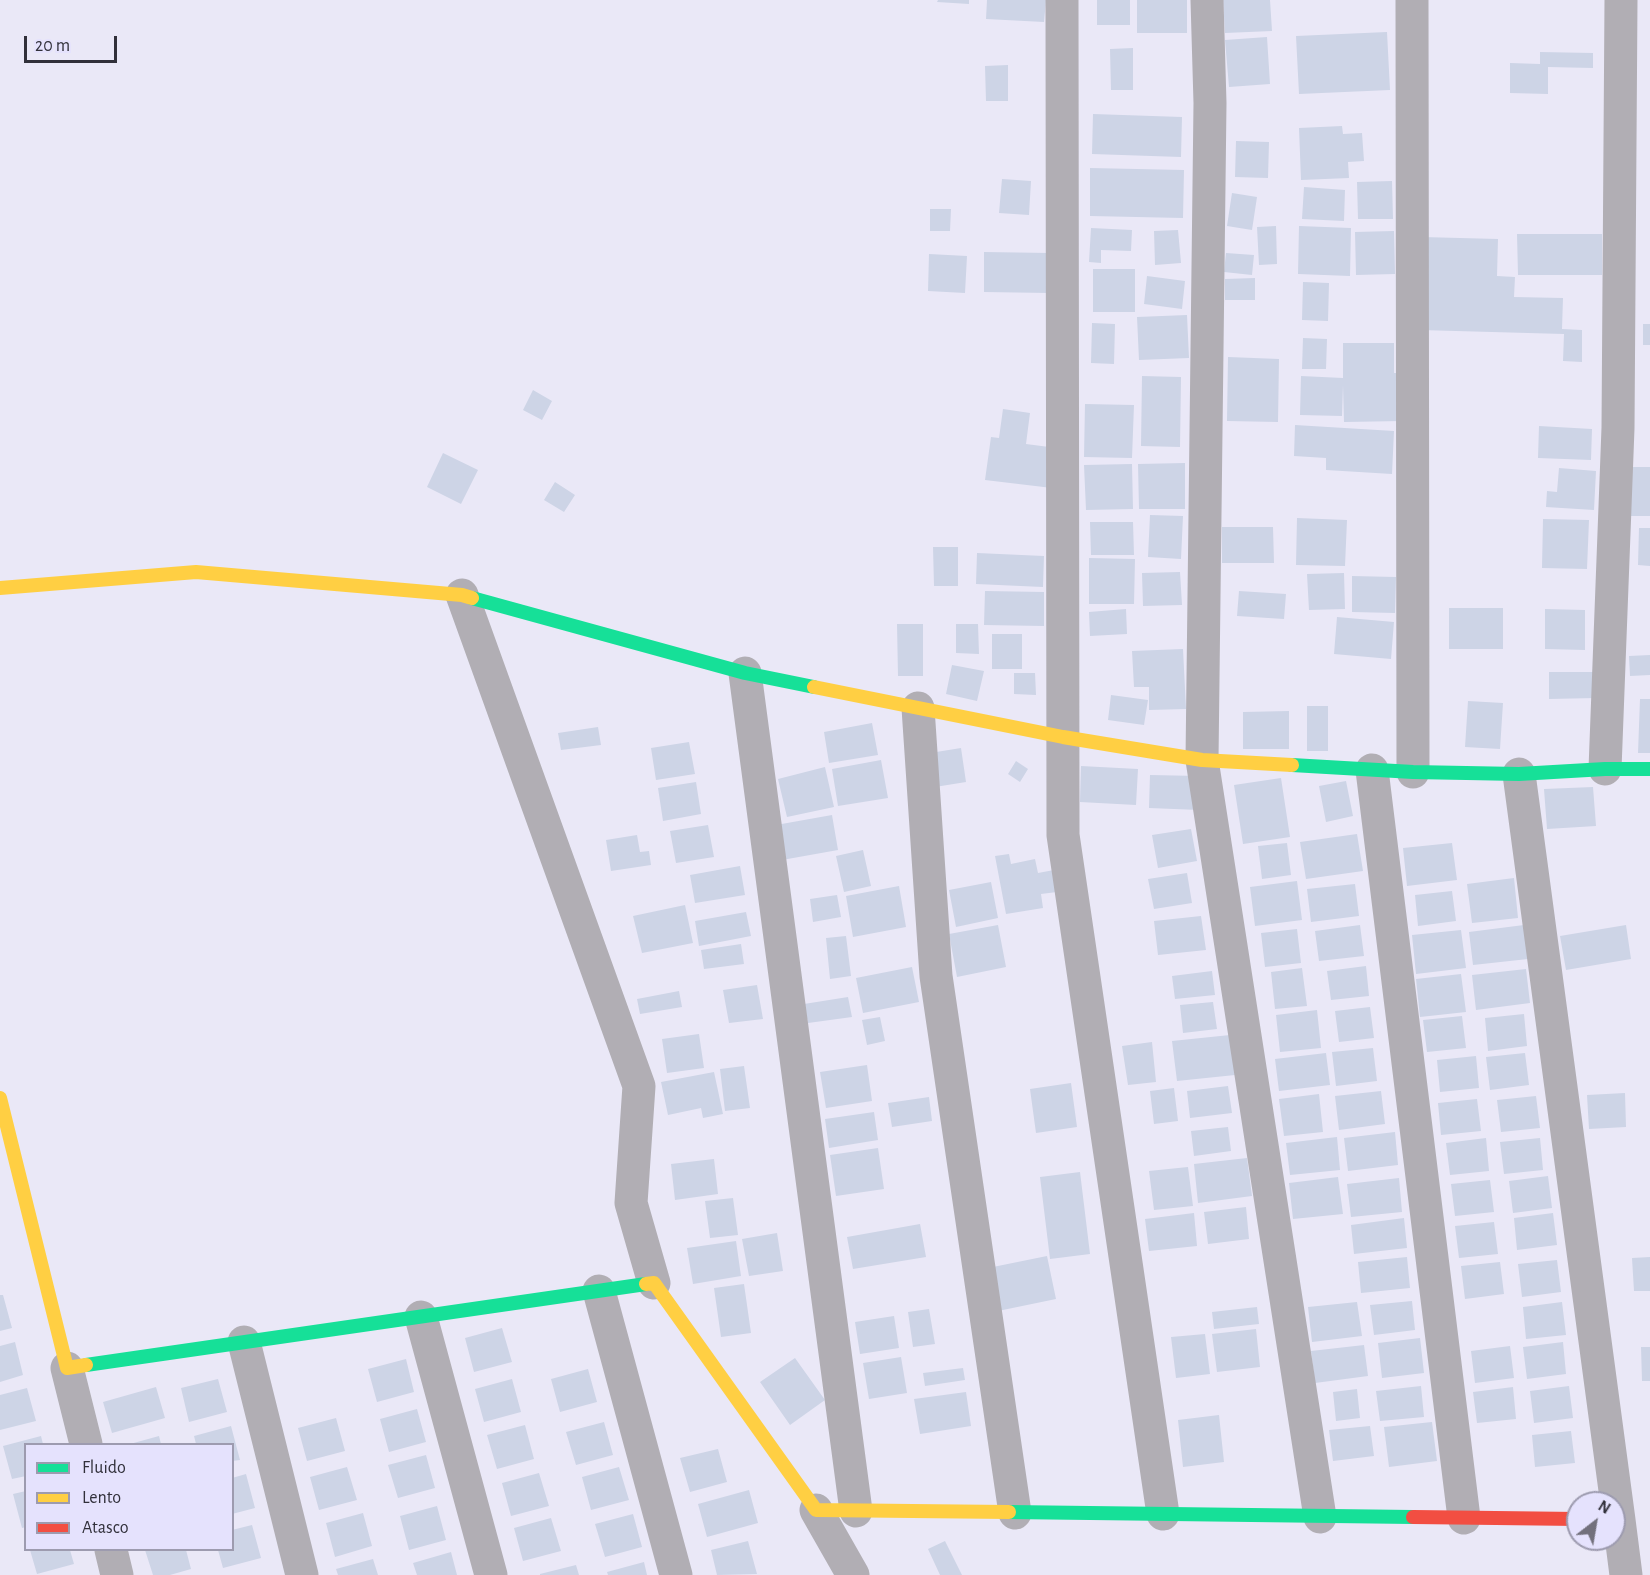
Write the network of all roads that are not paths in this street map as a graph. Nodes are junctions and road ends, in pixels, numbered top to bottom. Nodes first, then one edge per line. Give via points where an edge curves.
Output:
1 (1062, 0) edge
2 (1207, 0) edge
3 (1412, 0) edge
4 (1621, 0) edge
5 (0, 588) edge
6 (462, 595) junction
7 (745, 673) junction
8 (918, 708) junction
9 (1063, 737) junction
10 (1202, 760) junction
11 (1605, 769) junction
12 (1372, 770) junction
13 (1650, 770) edge
14 (1413, 772) junction
15 (1519, 774) junction
16 (0, 1098) edge
17 (654, 1283) junction
18 (599, 1291) junction
19 (421, 1317) junction
20 (244, 1342) junction
21 (67, 1368) junction
22 (86, 1443) edge
23 (1613, 1491) edge
24 (816, 1510) junction
25 (856, 1511) junction
26 (1015, 1513) junction
27 (1163, 1514) junction
28 (1320, 1517) junction
29 (1464, 1518) junction
30 (1566, 1519) edge
31 (111, 1551) edge
32 (1622, 1551) edge
33 (117, 1575) edge
34 (302, 1575) edge
35 (491, 1575) edge
36 (676, 1575) edge
37 (853, 1575) edge
38 (1626, 1575) edge

1 - 9 street
2 - 10 street via 1210,103
3 - 14 street
4 - 11 street via 1618,428
5 - 6 street via 196,572
6 - 7 street
6 - 17 street via 639,1086 631,1203
7 - 8 street
7 - 25 street
8 - 9 street
8 - 26 street via 936,976
9 - 10 street
9 - 27 street via 1064,835
10 - 12 street
10 - 28 street
11 - 13 street
11 - 15 street
12 - 14 street
12 - 29 street
14 - 15 street
15 - 23 street
16 - 21 street
17 - 18 street
17 - 24 street
18 - 19 street
18 - 36 street
19 - 20 street
19 - 35 street
20 - 21 street
20 - 34 street
21 - 22 street
24 - 25 street
24 - 37 street
25 - 26 street
26 - 27 street
27 - 28 street
28 - 29 street
29 - 30 street
31 - 33 street
32 - 38 street

